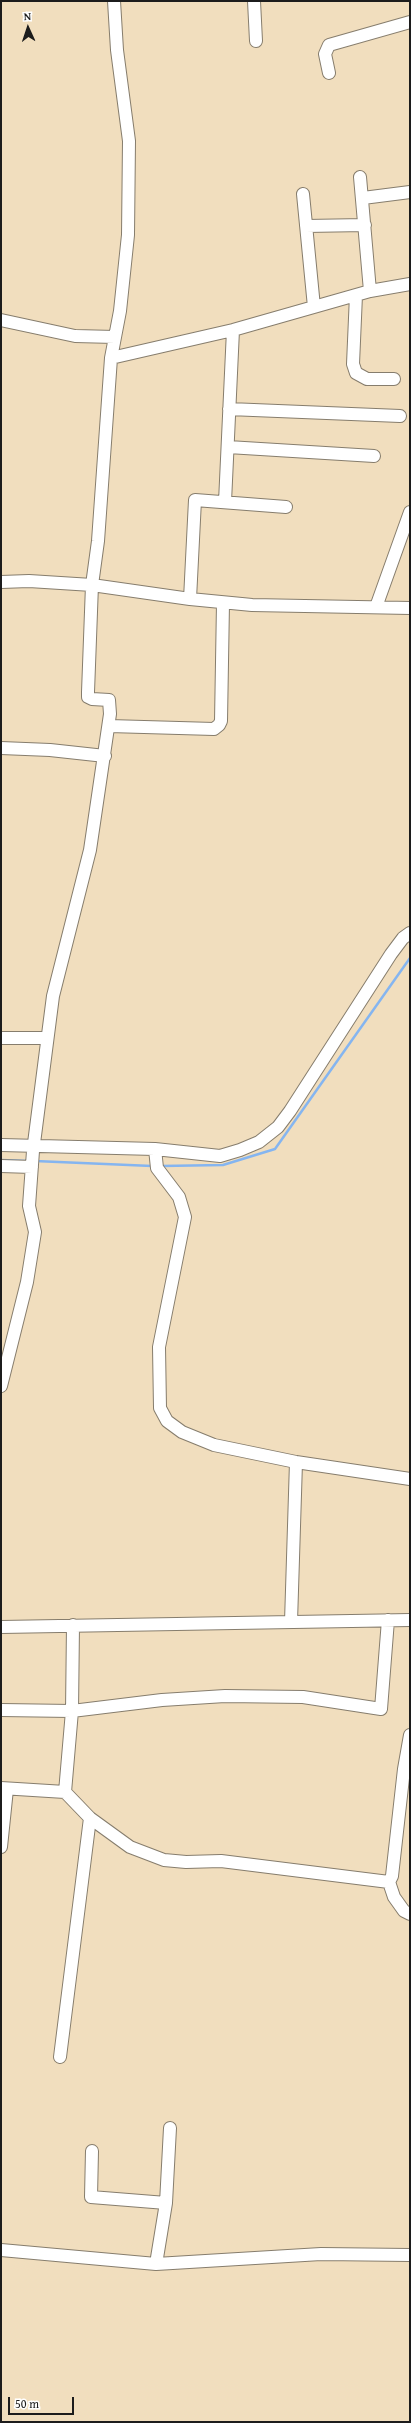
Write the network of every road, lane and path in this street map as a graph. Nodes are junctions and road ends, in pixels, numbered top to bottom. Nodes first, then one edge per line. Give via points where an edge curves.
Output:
1 (114, 1) edge
2 (254, 1) edge
3 (410, 22) edge
4 (256, 41) dead end
5 (329, 73) dead end
6 (360, 177) dead end
7 (410, 192) edge
8 (303, 194) dead end
9 (362, 198) junction
10 (365, 224) junction
11 (306, 226) junction
12 (410, 284) edge
13 (370, 291) junction
14 (356, 296) junction
15 (314, 307) junction
16 (1, 320) edge
17 (233, 330) junction
18 (115, 337) junction
19 (111, 358) junction
20 (394, 379) dead end
21 (229, 409) junction
22 (400, 416) dead end
23 (228, 447) junction
24 (374, 456) dead end
25 (225, 502) junction
26 (286, 507) dead end
27 (410, 512) edge
28 (1, 582) edge
29 (92, 585) junction
30 (190, 599) junction
31 (223, 603) junction
32 (376, 607) junction
33 (410, 608) edge
34 (109, 726) junction
35 (1, 748) edge
36 (105, 756) junction
37 (410, 933) edge
38 (1, 1038) edge
39 (46, 1038) junction
40 (1, 1145) edge
41 (33, 1149) junction
42 (156, 1159) junction
43 (1, 1166) edge
44 (32, 1166) junction
45 (1, 1386) edge
46 (296, 1462) junction
47 (410, 1479) edge
48 (388, 1620) junction
49 (410, 1620) edge
50 (291, 1622) junction
51 (73, 1626) junction
52 (1, 1627) edge
53 (1, 1710) edge
54 (72, 1711) junction
55 (410, 1735) edge
56 (4, 1788) edge
57 (65, 1792) junction
58 (90, 1818) junction
59 (1, 1847) edge
60 (389, 1882) junction
61 (410, 1914) edge
62 (60, 2057) dead end
63 (170, 2128) dead end
64 (92, 2151) dead end
65 (166, 2203) junction
66 (1, 2250) edge
67 (410, 2255) edge
68 (156, 2264) junction

1 - 18 street via 117,50 129,141 128,235
2 - 4 street
3 - 5 street via 329,46 325,54
6 - 9 street
7 - 9 street
8 - 11 street
9 - 10 street
10 - 11 street
10 - 13 street
11 - 15 street
12 - 13 street
13 - 14 street
14 - 15 street
14 - 20 street via 353,364 356,373 367,379
15 - 17 street
16 - 18 street via 74,336
17 - 19 street
17 - 21 street
18 - 19 street
19 - 29 street via 98,541
21 - 22 street
21 - 23 street
23 - 24 street
23 - 25 street
25 - 26 street
25 - 30 street via 195,500
27 - 32 street
28 - 29 street
29 - 30 street
29 - 34 street via 88,695 92,699 108,699
30 - 31 street
31 - 32 street
31 - 34 street via 220,725 214,729
32 - 33 street
34 - 36 street
35 - 36 street
36 - 39 street via 90,850 53,996
37 - 42 street via 391,954 278,1127 259,1142 220,1156
38 - 39 street
39 - 41 street
40 - 41 street
41 - 42 street
41 - 44 street
42 - 46 street via 180,1197 185,1217 159,1347 160,1408 166,1421 182,1432 214,1445
43 - 44 street
44 - 45 street via 29,1206 35,1232 27,1282
46 - 47 street
46 - 50 street
48 - 49 street
48 - 50 street
48 - 54 street via 381,1709 303,1697 225,1696
50 - 51 street
51 - 52 street
51 - 54 street
53 - 54 street
54 - 57 street
55 - 60 street via 392,1876
56 - 57 street
56 - 59 street
57 - 58 street
58 - 60 street via 130,1847 164,1860 221,1861
58 - 62 street
60 - 61 street via 394,1898 404,1911
63 - 65 street
64 - 65 street via 89,2193 91,2197
65 - 68 street
66 - 68 street
67 - 68 street via 321,2254

